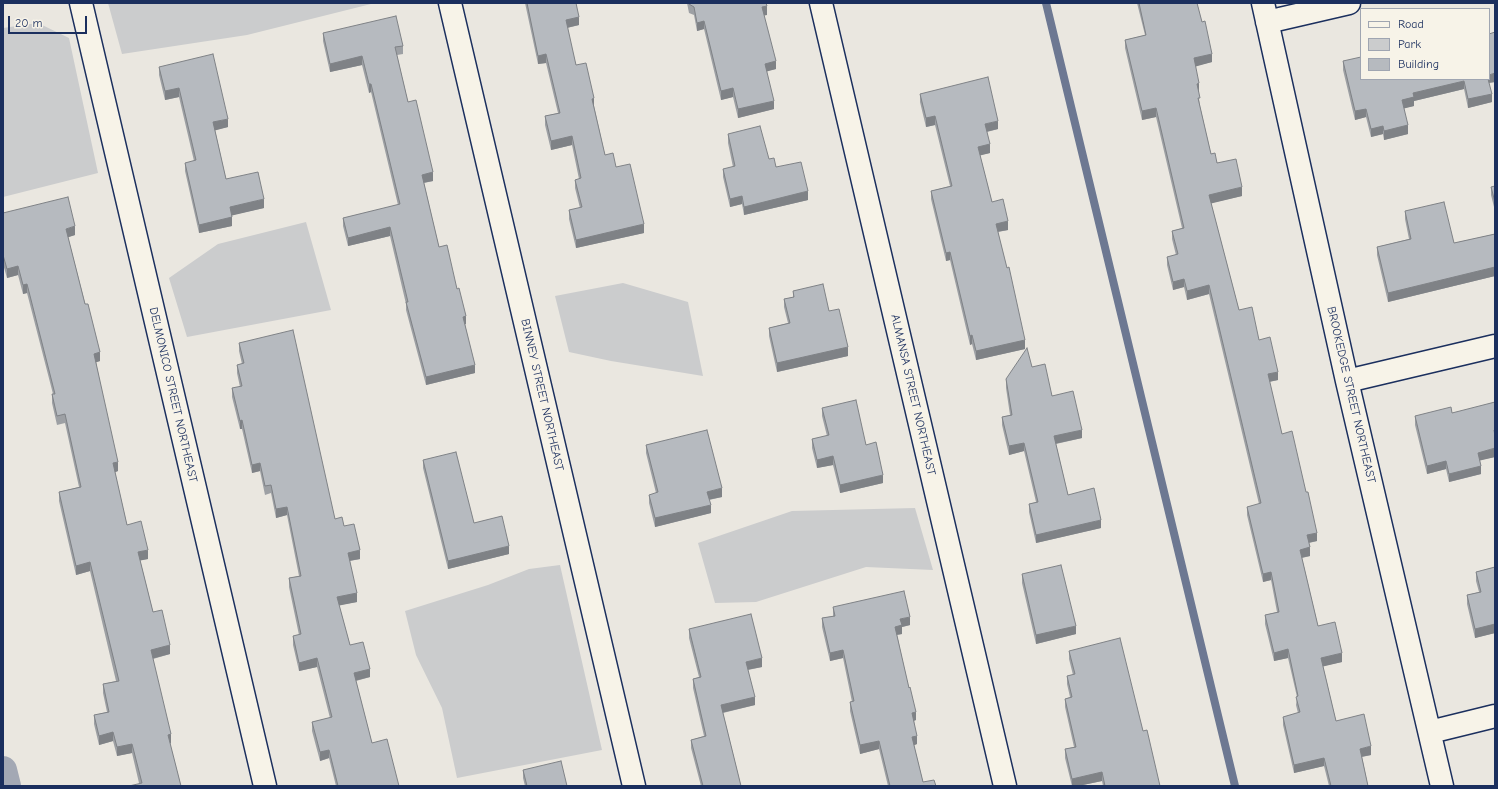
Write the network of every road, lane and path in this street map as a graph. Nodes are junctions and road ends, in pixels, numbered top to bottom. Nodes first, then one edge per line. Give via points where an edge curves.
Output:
1 (81, 3) edge
2 (450, 3) edge
3 (821, 3) edge
4 (1349, 3) edge
5 (1265, 13) edge
6 (1495, 346) edge
7 (1348, 382) junction
8 (1495, 716) edge
9 (1430, 732) junction
10 (265, 786) edge
11 (634, 786) edge
12 (1005, 786) edge
13 (1442, 786) edge

1 - 10 street, DELMONICO STREET NORTHEAST
2 - 11 street, BINNEY STREET NORTHEAST
3 - 12 street, ALMANSA STREET NORTHEAST
4 - 5 street
5 - 7 street, BROOKEDGE STREET NORTHEAST
6 - 7 street
7 - 9 street, BROOKEDGE STREET NORTHEAST
8 - 9 street
9 - 13 street, BROOKEDGE STREET NORTHEAST

